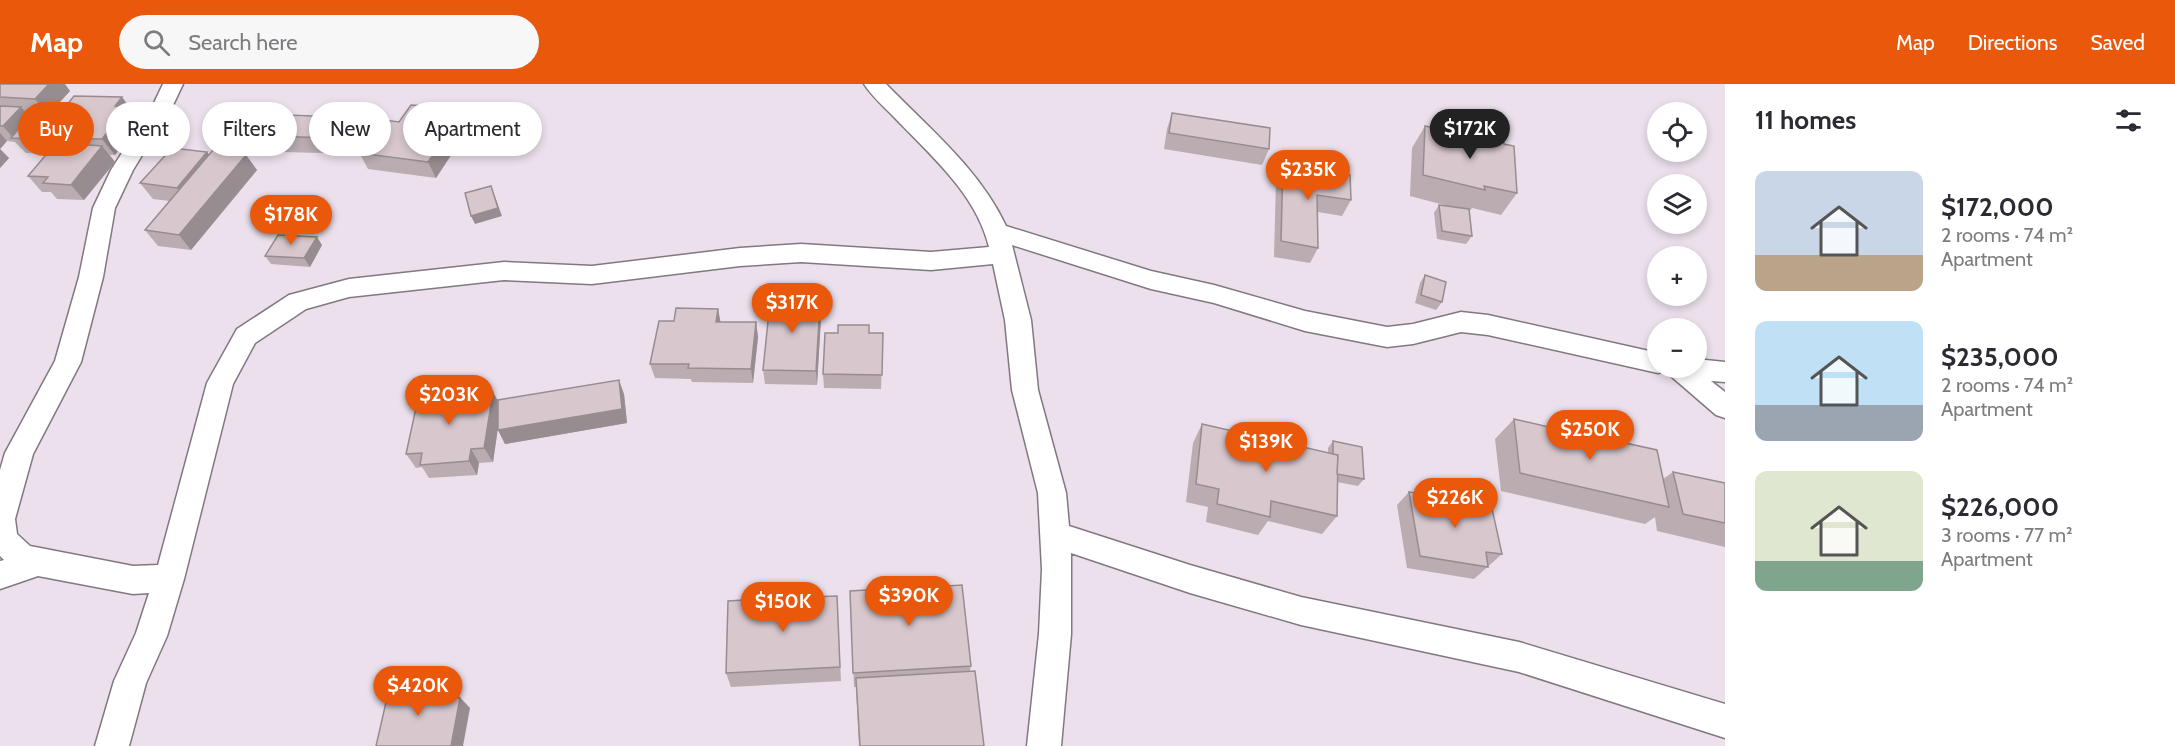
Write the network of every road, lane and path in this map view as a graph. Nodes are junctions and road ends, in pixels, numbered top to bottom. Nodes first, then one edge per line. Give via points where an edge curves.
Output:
1 (173, 84) edge
2 (874, 84) edge
3 (999, 244) junction
4 (1647, 361) edge
5 (1707, 370) edge
6 (1725, 372) edge
7 (1689, 378) edge
8 (1725, 407) edge
9 (1054, 534) junction
10 (38, 562) junction
11 (0, 575) edge
12 (169, 579) junction
13 (1725, 721) edge
14 (112, 746) edge
15 (1044, 746) edge

1 - 10 street via 104,208 91,277 68,362 19,453 0,519 4,540 20,556
2 - 3 street via 957,170 985,205
3 - 4 street via 1214,294 1305,321 1387,337 1461,321
3 - 9 street via 1018,320 1025,390 1052,493
3 - 12 street via 931,261 801,253 592,275 504,271 349,288 298,302 246,336 220,383
5 - 6 street
7 - 8 street
9 - 13 street via 1301,611 1518,657
9 - 15 street via 1055,634
10 - 11 street
10 - 12 street via 134,580
12 - 14 street via 151,636 130,681

